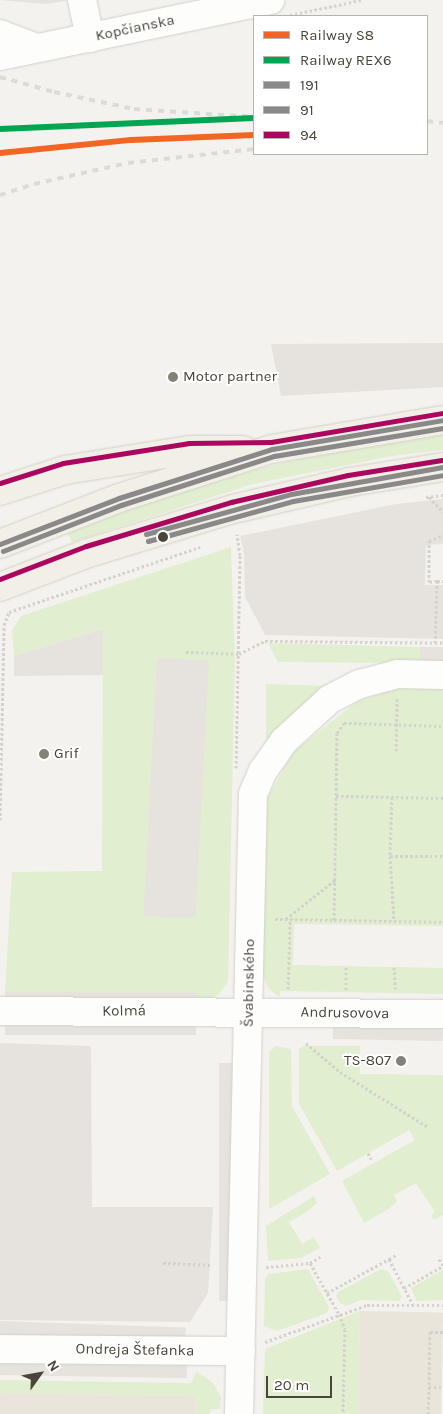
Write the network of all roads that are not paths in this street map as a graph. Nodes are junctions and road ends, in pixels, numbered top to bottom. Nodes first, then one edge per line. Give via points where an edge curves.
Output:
1 (82, 0) edge
2 (270, 0) edge
3 (0, 34) edge
4 (90, 38) junction
5 (36, 48) junction
6 (0, 56) edge
7 (443, 420) edge
8 (272, 449) junction
9 (443, 467) edge
10 (0, 491) edge
11 (0, 544) edge
12 (0, 587) edge
13 (443, 675) edge
14 (0, 1011) edge
15 (248, 1012) junction
16 (443, 1014) edge
17 (0, 1349) edge
18 (241, 1351) junction
19 (239, 1414) edge

1 - 4 street
2 - 4 street, Kopčianska
3 - 5 street
4 - 5 street, Kopčianska
5 - 6 street, Kopčianska
7 - 8 main road
8 - 10 main road via 190,450 65,470
8 - 11 main road via 119,498
9 - 12 main road via 350,482 210,515 88,553
13 - 15 street, Švabinského via 397,674 360,684 325,704 284,741 263,771 253,794
14 - 15 street, Kolmá
15 - 16 street, Andrusovova
15 - 18 street, Švabinského
17 - 18 street, Ondreja Štefanka
18 - 19 street, Švabinského

